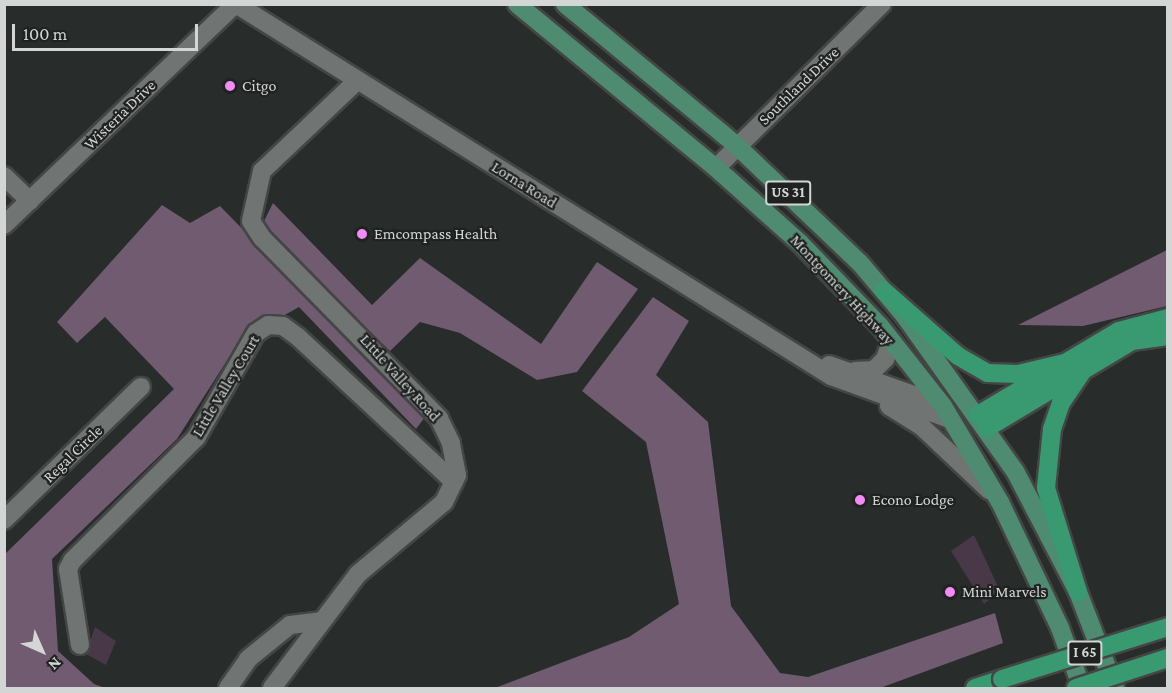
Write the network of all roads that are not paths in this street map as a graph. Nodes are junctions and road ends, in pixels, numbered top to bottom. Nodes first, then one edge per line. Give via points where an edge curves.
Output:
1 (236, 4) edge
2 (517, 4) edge
3 (565, 4) edge
4 (882, 4) edge
5 (358, 80) junction
6 (737, 146) junction
7 (717, 168) junction
8 (4, 176) edge
9 (30, 201) junction
10 (4, 225) edge
11 (884, 291) junction
12 (1167, 318) edge
13 (1167, 336) edge
14 (891, 342) junction
15 (813, 362) junction
16 (1075, 368) junction
17 (854, 371) junction
18 (141, 387) dead end
19 (874, 394) junction
20 (947, 412) junction
21 (982, 422) junction
22 (453, 482) junction
23 (1000, 502) junction
24 (4, 520) edge
25 (1078, 592) junction
26 (321, 621) junction
27 (1167, 627) edge
28 (80, 645) dead end
29 (1167, 658) edge
30 (228, 688) edge
31 (272, 688) edge
32 (975, 688) edge
33 (1076, 688) edge
34 (1082, 688) edge
35 (1115, 688) edge

1 - 5 street, Lorna Road
1 - 9 street, Wisteria Drive
2 - 7 main road, Montgomery Highway / US 31
3 - 6 main road, Montgomery Highway / US 31
4 - 6 street, Southland Drive
5 - 15 street, Lorna Road via 744,325
5 - 22 street, Little Valley Road via 262,171 251,221 262,238 439,418 451,443 457,475
6 - 7 street, Southland Drive
6 - 11 main road, Montgomery Highway / US 31 via 830,232
7 - 14 main road, Montgomery Highway / US 31 via 800,243
8 - 9 street
9 - 10 street, Wisteria Drive
11 - 16 highway via 957,356 988,373
11 - 21 main road, Montgomery Highway / US 31
12 - 16 highway via 1119,331
13 - 16 highway via 1132,341
14 - 17 street via 885,359 874,370
14 - 20 main road, Montgomery Highway / US 31
15 - 17 street, Lorna Road
15 - 19 street, Lorna Road via 831,376
16 - 21 highway
16 - 25 highway via 1052,429 1046,488
17 - 20 street, Lorna Road
18 - 24 street, Regal Circle
19 - 20 street, Lorna Road
19 - 23 street via 950,451
20 - 21 main road
20 - 23 main road, Montgomery Highway / US 31
21 - 25 main road, Montgomery Highway / US 31 via 1015,471
22 - 26 street via 444,502 358,574
22 - 28 street, Little Valley Court via 298,337 283,326 268,325 255,333 195,438 72,561 68,569
23 - 34 main road, Montgomery Highway / US 31 via 1060,628
25 - 35 main road, Montgomery Highway / US 31
26 - 30 street via 290,625 248,659
26 - 31 street
27 - 32 highway, I 65, bridge
29 - 33 highway, I 65, bridge

